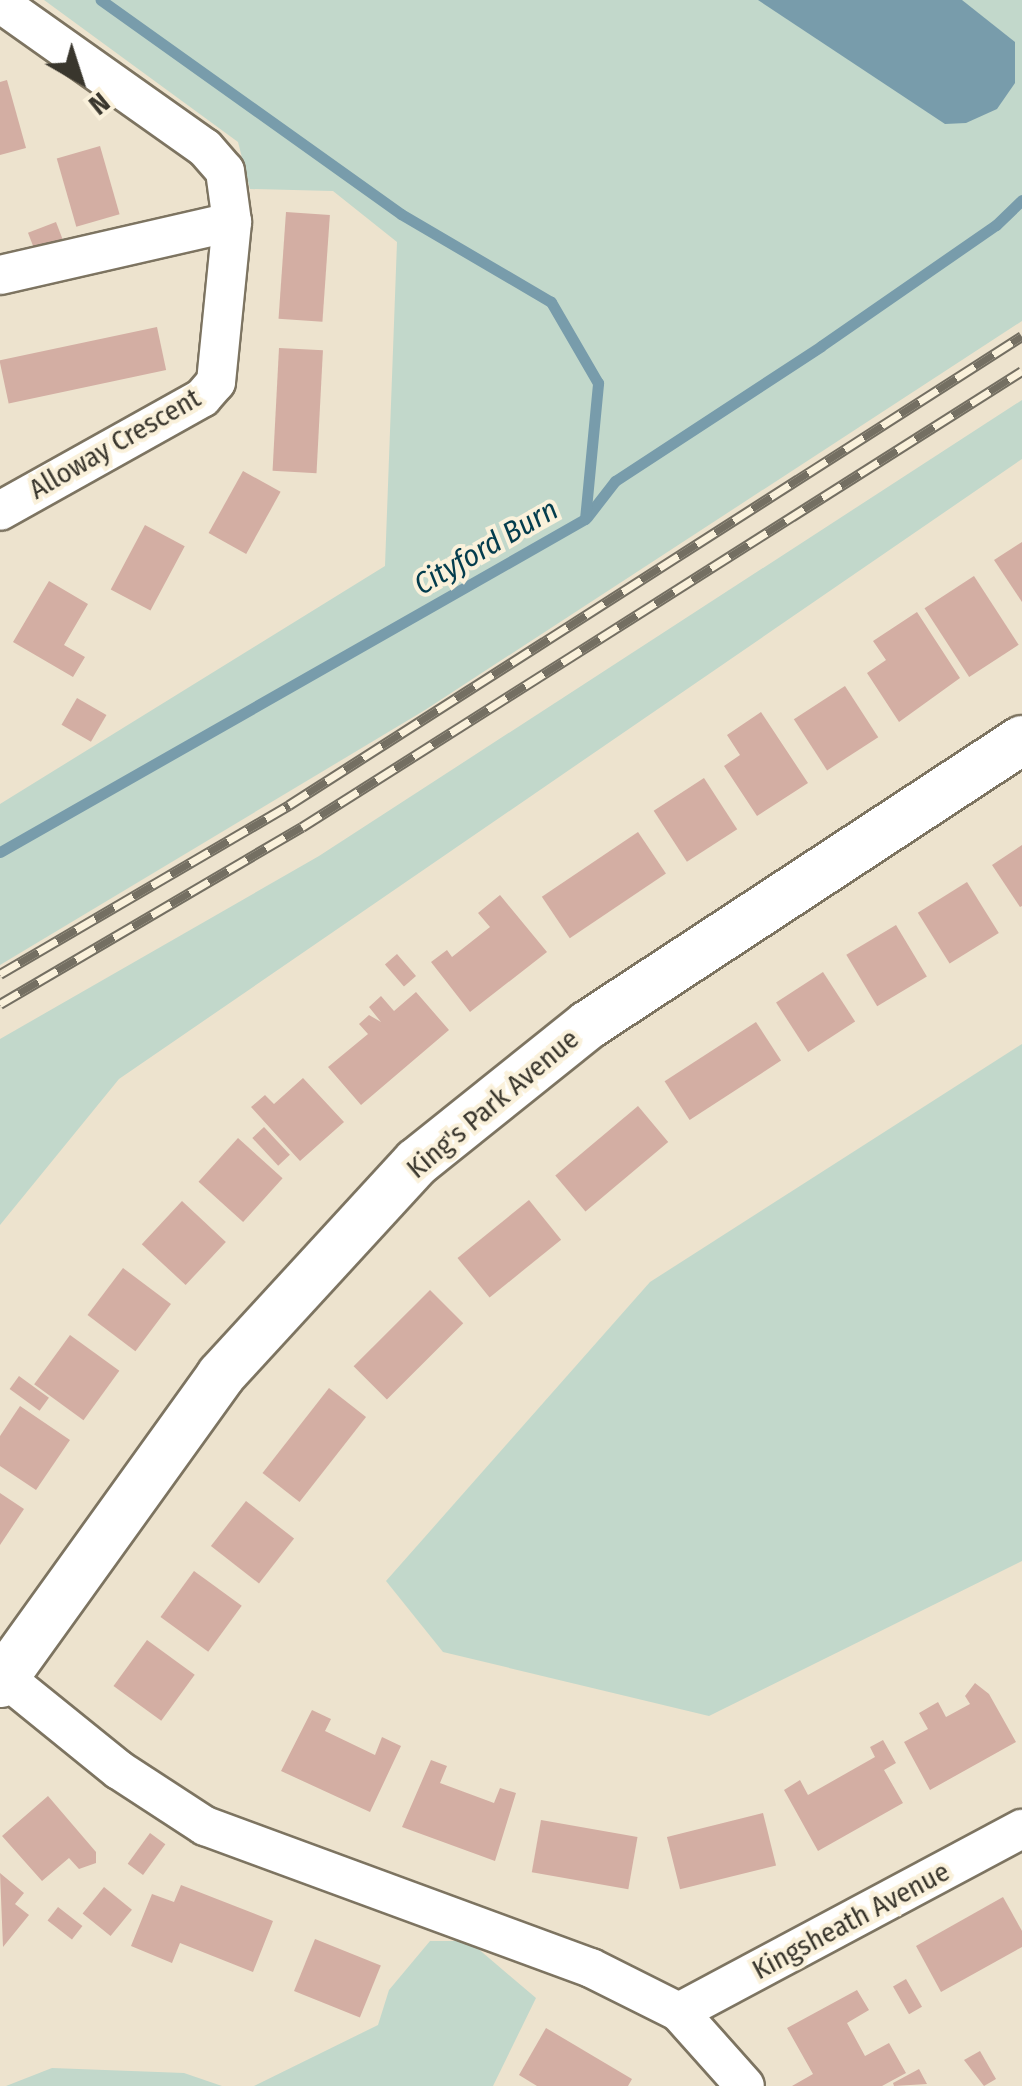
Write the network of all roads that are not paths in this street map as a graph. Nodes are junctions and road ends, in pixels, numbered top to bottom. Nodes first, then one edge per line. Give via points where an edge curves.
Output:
1 (0, 3) edge
2 (232, 222) junction
3 (0, 275) edge
4 (0, 511) edge
5 (1022, 740) edge
6 (2, 1680) edge
7 (1022, 1829) edge
8 (679, 2012) junction
9 (746, 2086) edge

1 - 2 street, Alloway Crescent via 205,148 225,171
2 - 3 street
2 - 4 street, Alloway Crescent via 216,382 202,398
5 - 6 main road, King's Park Avenue via 588,1025 417,1162 222,1375
6 - 8 street via 205,1826 591,1968
7 - 8 street, Kingsheath Avenue
8 - 9 street

